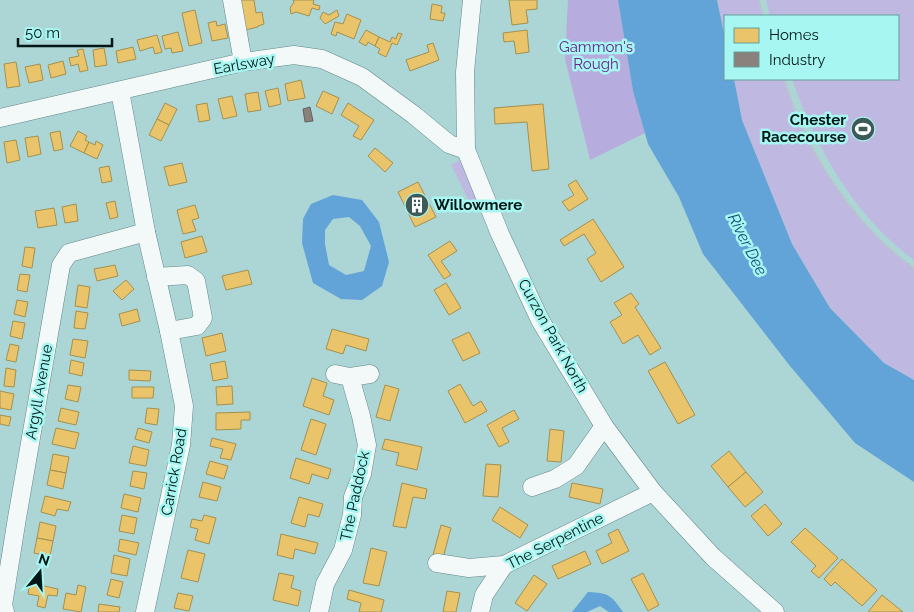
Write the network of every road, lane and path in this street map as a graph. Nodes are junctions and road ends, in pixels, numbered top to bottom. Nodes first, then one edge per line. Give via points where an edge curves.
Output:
1 (232, 0) edge
2 (472, 0) edge
3 (759, 0) edge
4 (763, 15) edge
5 (243, 62) junction
6 (784, 80) edge
7 (120, 91) junction
8 (0, 118) edge
9 (466, 150) junction
10 (146, 232) junction
11 (914, 268) edge
12 (156, 277) junction
13 (169, 331) junction
14 (370, 374) dead end
15 (604, 426) junction
16 (532, 487) dead end
17 (653, 492) junction
18 (8, 516) edge
19 (437, 562) dead end
20 (504, 565) junction
21 (6, 612) edge
22 (145, 612) edge
23 (318, 612) edge
24 (480, 612) edge
25 (775, 612) edge

1 - 5 street
2 - 9 street, Curzon Park North via 465,72
3 - 4 path
5 - 7 street, Earlsway
5 - 9 street, Earlsway via 294,55 322,60 362,76 449,144
6 - 11 path via 802,128 827,173 857,214
7 - 8 street, Earlsway
7 - 10 street, Carrick Road
9 - 15 street, Curzon Park North via 540,320
10 - 12 street, Carrick Road
10 - 18 street, Argyll Avenue via 69,252 61,264
12 - 13 street, Carrick Road
12 - 13 street via 188,275 196,282 203,318 197,326
13 - 22 street, Carrick Road via 184,406 181,445
14 - 23 street, The Paddock via 342,376 361,416 367,445 343,550 325,584
15 - 16 street via 576,466 555,479
15 - 17 street, Curzon Park North
17 - 20 street, The Serpentine
17 - 25 street, Curzon Park North via 713,557
18 - 21 street, Argyll Avenue via 3,605
19 - 20 street via 469,568
20 - 24 street, The Serpentine via 484,595

